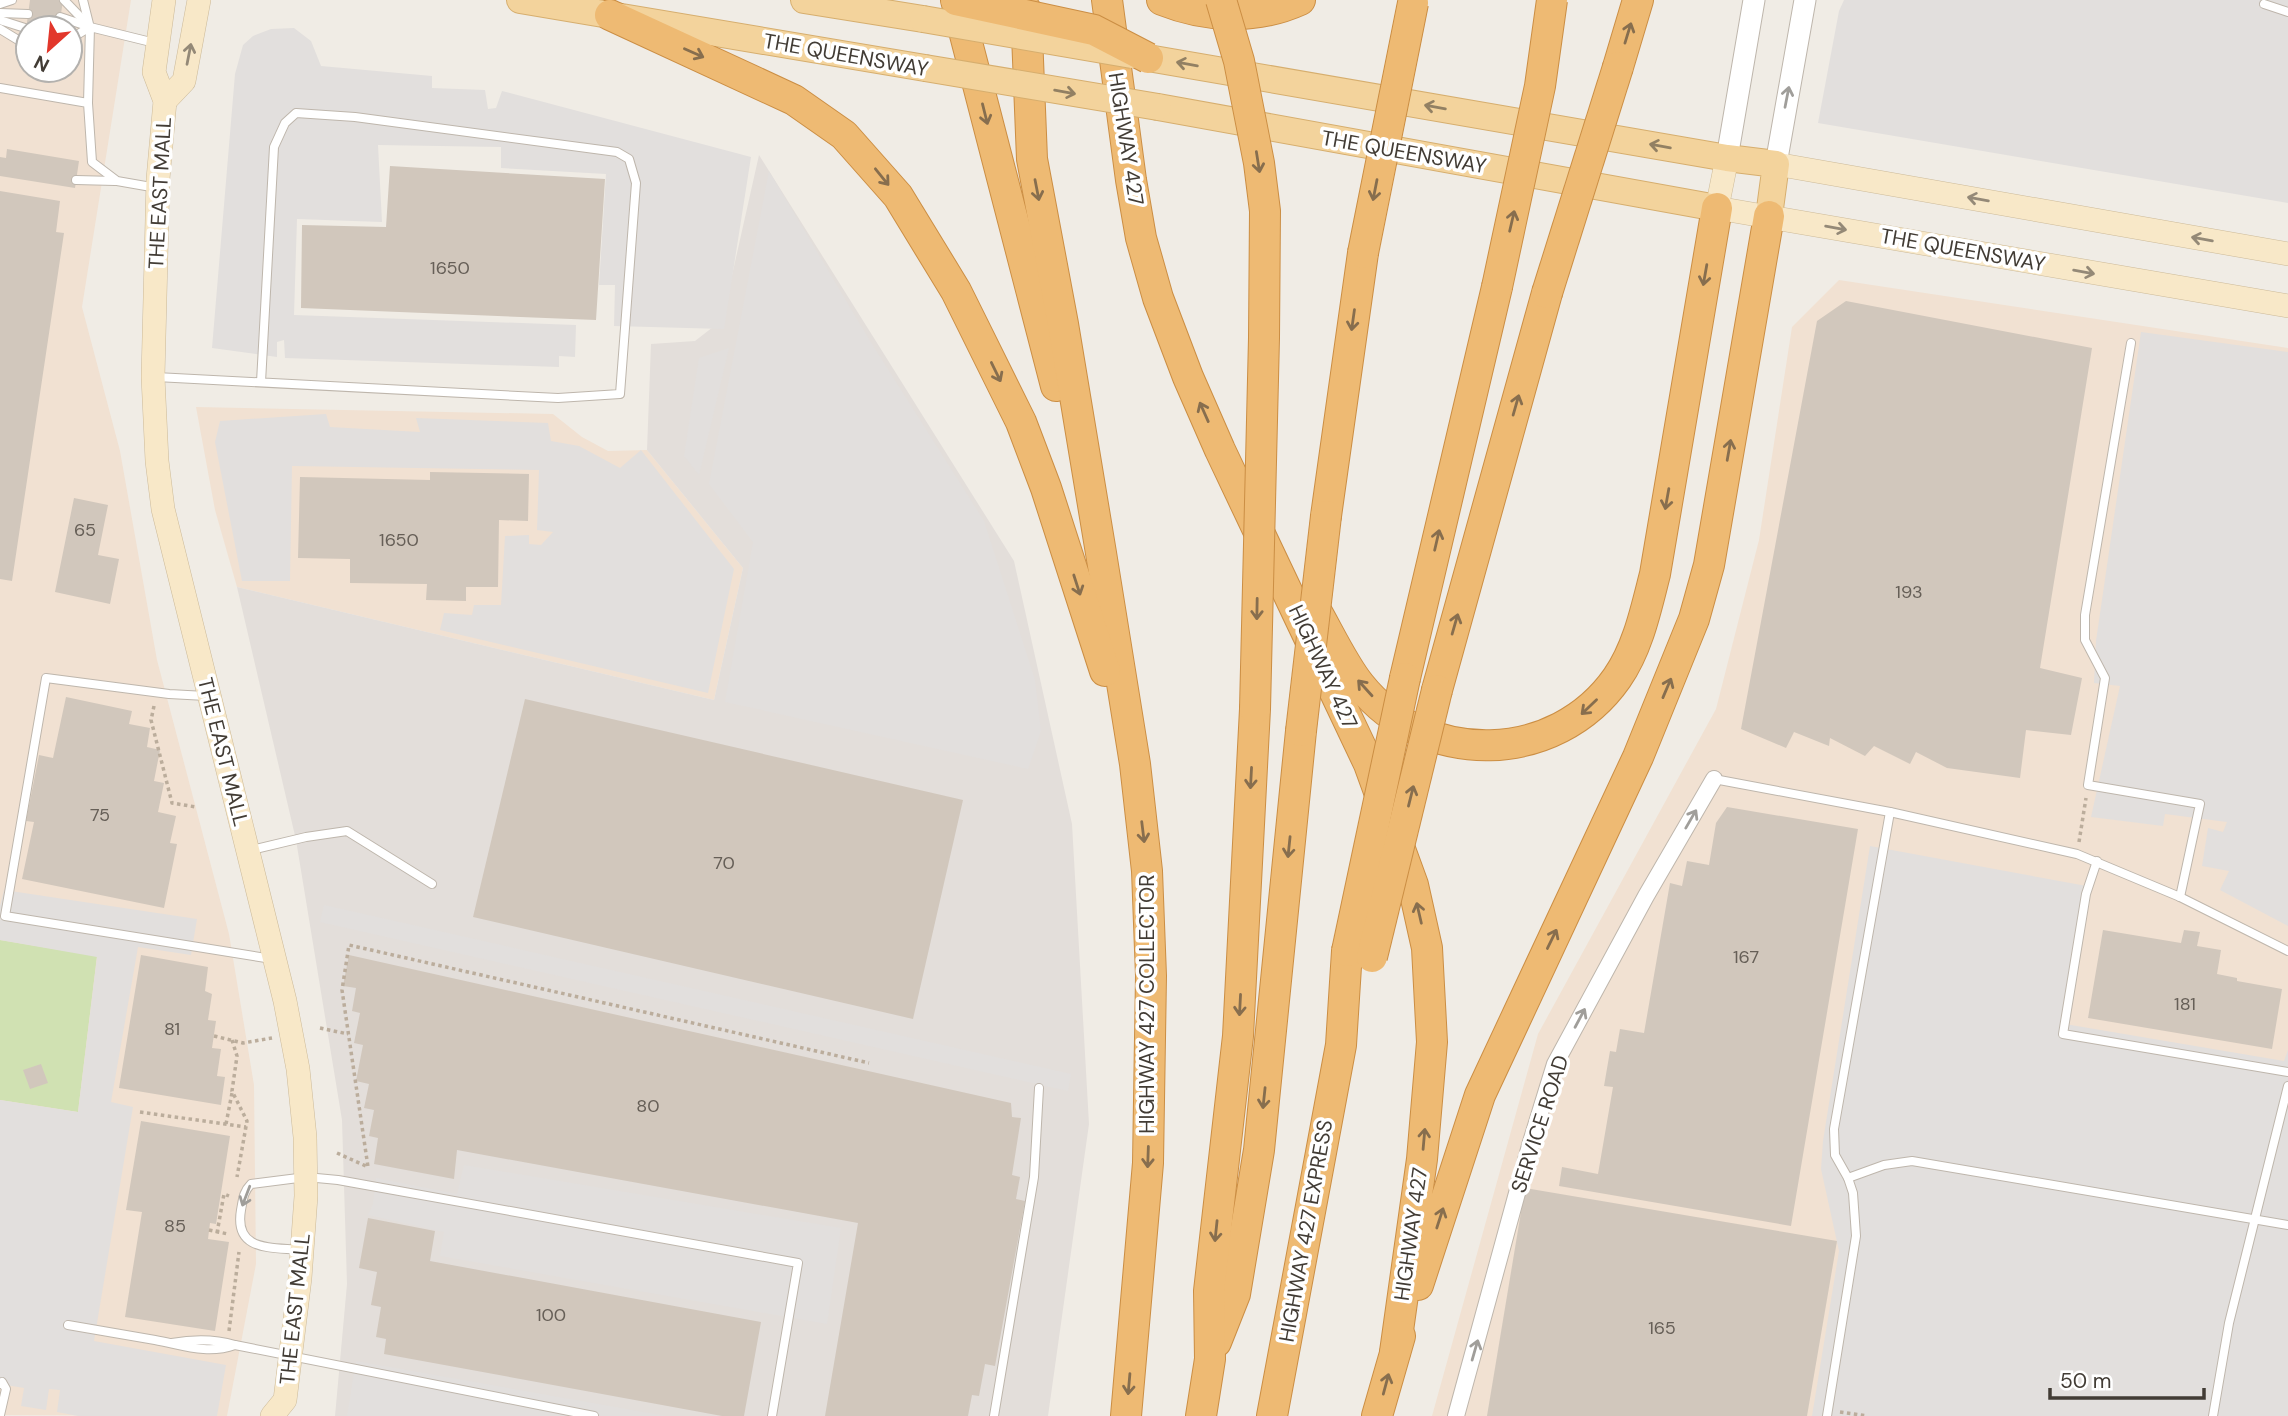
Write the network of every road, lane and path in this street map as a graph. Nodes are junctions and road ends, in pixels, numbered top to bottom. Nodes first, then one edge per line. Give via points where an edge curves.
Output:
1 (12, 0) edge
2 (64, 0) edge
3 (83, 0) edge
4 (164, 0) edge
5 (199, 0) edge
6 (520, 0) edge
7 (804, 0) edge
8 (956, 0) edge
9 (1025, 0) edge
10 (1107, 0) edge
11 (1162, 0) edge
12 (1221, 0) edge
13 (1300, 0) edge
14 (1552, 0) edge
15 (1638, 0) edge
16 (1755, 0) edge
17 (1805, 0) edge
18 (1413, 2) edge
19 (0, 4) edge
20 (2264, 4) dead end
21 (2288, 12) edge
22 (0, 13) edge
23 (28, 14) dead end
24 (610, 15) junction
25 (84, 25) edge
26 (90, 27) junction
27 (84, 28) edge
28 (84, 31) edge
29 (158, 43) junction
30 (1148, 58) junction
31 (0, 88) edge
32 (164, 102) junction
33 (88, 103) junction
34 (1727, 158) junction
35 (1776, 164) junction
36 (76, 180) dead end
37 (117, 181) junction
38 (158, 188) junction
39 (1717, 208) junction
40 (1769, 216) junction
41 (2288, 254) edge
42 (2288, 306) edge
43 (2131, 343) dead end
44 (153, 377) junction
45 (261, 382) junction
46 (1220, 450) junction
47 (1101, 553) junction
48 (156, 693) junction
49 (209, 696) junction
50 (1135, 764) junction
51 (1714, 779) joint
52 (2088, 785) junction
53 (196, 807) dead end
54 (1890, 811) junction
55 (248, 850) junction
56 (2077, 854) junction
57 (2097, 861) junction
58 (432, 884) dead end
59 (2180, 897) junction
60 (2288, 951) edge
61 (1360, 954) junction
62 (275, 960) junction
63 (320, 1028) dead end
64 (348, 1034) junction
65 (214, 1036) dead end
66 (292, 1036) junction
67 (869, 1063) dead end
68 (2288, 1072) edge
69 (2288, 1086) edge
70 (1040, 1088) dead end
71 (232, 1091) dead end
72 (140, 1112) dead end
73 (226, 1124) junction
74 (2277, 1124) junction
75 (2288, 1126) edge
76 (246, 1127) dead end
77 (337, 1153) dead end
78 (306, 1177) junction
79 (1848, 1178) junction
80 (2255, 1219) junction
81 (2288, 1225) edge
82 (223, 1227) dead end
83 (209, 1230) dead end
84 (218, 1233) junction
85 (231, 1234) dead end
86 (302, 1250) junction
87 (68, 1325) dead end
88 (1395, 1352) junction
89 (289, 1356) junction
90 (1210, 1359) junction
91 (0, 1384) edge
92 (284, 1410) edge
93 (0, 1415) edge
94 (594, 1416) edge
95 (772, 1416) edge
96 (994, 1416) edge
97 (1126, 1416) edge
98 (1201, 1416) edge
99 (1272, 1416) edge
100 (1377, 1416) edge
101 (1456, 1416) edge
102 (1827, 1416) edge
103 (2213, 1416) edge

1 - 19 lane
2 - 26 lane
3 - 26 lane
4 - 29 main road, THE EAST MALL
32 -> 5 main road, THE EAST MALL via 184,81
6 - 24 main road, THE QUEENSWAY
7 - 30 main road, bridge
8 - 30 highway, bridge via 1094,30
8 -> 47 highway
9 -> 47 highway via 1031,159
46 -> 10 highway, HIGHWAY 427 via 1158,298 1142,238
11 - 13 highway via 1201,12 1233,15 1282,8
12 -> 90 highway, bridge via 1259,163 1265,211 1264,338 1255,709 1238,1036 1209,1291
61 -> 14 highway, bridge via 1405,678 1538,99
61 -> 15 highway, bridge via 1547,293
16 - 34 street
35 -> 17 street
18 -> 90 highway, bridge via 1363,253 1326,516 1259,1150 1235,1294
20 - 21 lane
22 - 23 lane
24 -> 39 main road, THE QUEENSWAY, bridge
24 -> 50 highway via 811,111 844,135 898,197 956,291 1021,422
25 - 26 lane
26 - 27 lane
26 - 28 lane
26 - 29 lane
26 - 33 lane
29 - 32 main road, THE EAST MALL via 154,72
34 -> 30 main road
31 - 33 lane
32 - 38 main road, THE EAST MALL
33 - 37 lane via 92,162
34 - 35 main road
34 - 39 main road
35 - 40 main road
41 -> 35 main road
36 - 37 lane
37 - 38 lane
38 - 44 main road, THE EAST MALL
39 - 40 main road, THE QUEENSWAY
39 -> 46 highway via 1655,574 1643,619 1615,681 1563,727 1516,743 1489,747 1458,744 1402,721 1384,707 1360,685
40 -> 42 main road, THE QUEENSWAY
88 -> 40 highway via 1480,1095 1638,757 1694,619 1709,565
43 - 52 lane via 2085,615 2085,640 2105,678
44 - 45 lane
44 - 49 main road, THE EAST MALL via 163,509
45 - 45 lane via 274,147 285,123 296,113 617,152 629,159 636,183 620,394 558,398
88 -> 46 highway, HIGHWAY 427 via 1422,1159 1432,1042 1427,948 1413,885 1369,764
47 - 50 highway, HIGHWAY 427 COLLECTOR
48 - 49 lane
48 - 53 path via 150,720 172,803
48 - 62 lane via 46,678 5,916
49 - 55 main road, THE EAST MALL
50 -> 97 highway, HIGHWAY 427 COLLECTOR via 1147,871 1148,1163
51 - 54 lane
101 -> 51 street, SERVICE ROAD via 1555,1064
52 - 56 path
52 - 59 lane via 2200,804
54 - 56 lane
54 - 79 lane via 1834,1129 1835,1155
55 - 58 lane via 347,831
55 - 62 main road, THE EAST MALL
56 - 57 lane
57 - 59 lane
57 - 68 lane via 2086,894 2063,1034
59 - 60 lane
61 - 99 highway, HIGHWAY 427 EXPRESS
62 - 66 main road, THE EAST MALL
63 - 64 path
64 - 67 path via 342,990 349,945
64 - 77 path via 368,1167
65 - 66 path via 243,1042
66 - 78 main road, THE EAST MALL
69 - 74 lane
70 - 96 lane via 1034,1177
71 - 73 path
72 - 73 path
73 - 76 path
74 - 75 lane
74 - 80 lane
78 - 86 main road, THE EAST MALL
78 -> 86 lane via 251,1184 244,1194 239,1225 249,1241 260,1246
78 - 95 lane via 798,1263
79 - 80 lane via 1912,1161
79 - 102 lane via 1856,1236
80 - 81 lane
80 - 103 lane via 2229,1323
82 - 84 path via 229,1194 224,1194
83 - 84 path
84 - 85 path
86 - 89 main road, THE EAST MALL
87 - 89 lane via 170,1343 223,1342
100 -> 88 highway
89 - 92 main road, THE EAST MALL
89 - 94 lane
90 - 98 highway
91 - 93 lane via 6,1389

